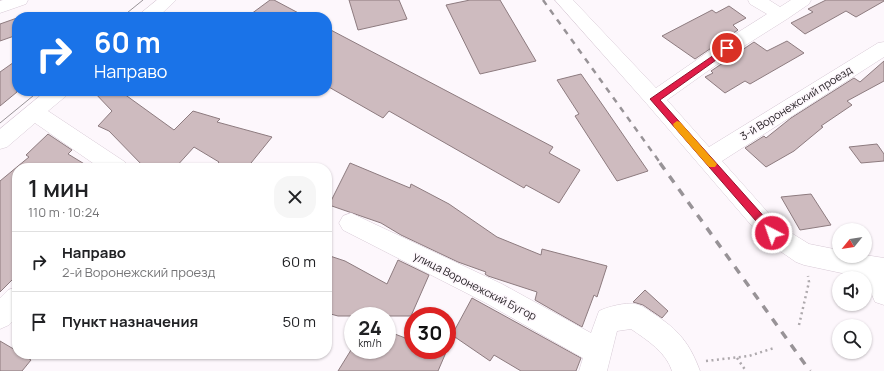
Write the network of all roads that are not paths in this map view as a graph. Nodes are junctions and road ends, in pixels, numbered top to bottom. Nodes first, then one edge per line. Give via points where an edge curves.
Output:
1 (20, 0) edge
2 (168, 0) edge
3 (563, 0) edge
4 (756, 0) edge
5 (803, 0) edge
6 (0, 7) edge
7 (153, 12) edge
8 (781, 14) junction
9 (884, 48) edge
10 (53, 96) edge
11 (654, 99) junction
12 (34, 112) junction
13 (0, 141) edge
14 (707, 159) junction
15 (110, 163) edge
16 (352, 223) dead end
17 (878, 270) edge
18 (884, 293) edge
19 (12, 304) edge
20 (0, 316) edge
21 (595, 361) edge
22 (684, 366) edge

1 - 6 street
2 - 7 street
3 - 11 street
4 - 8 street
5 - 8 street
8 - 11 street
9 - 14 street, 3-й Воронежский проезд
10 - 12 street
11 - 14 street
12 - 13 street
12 - 15 street
14 - 17 street via 772,233 804,254
16 - 21 street, улица Воронежский Бугор via 493,293
17 - 18 street
19 - 20 street
21 - 22 street via 608,320 634,316 664,336

